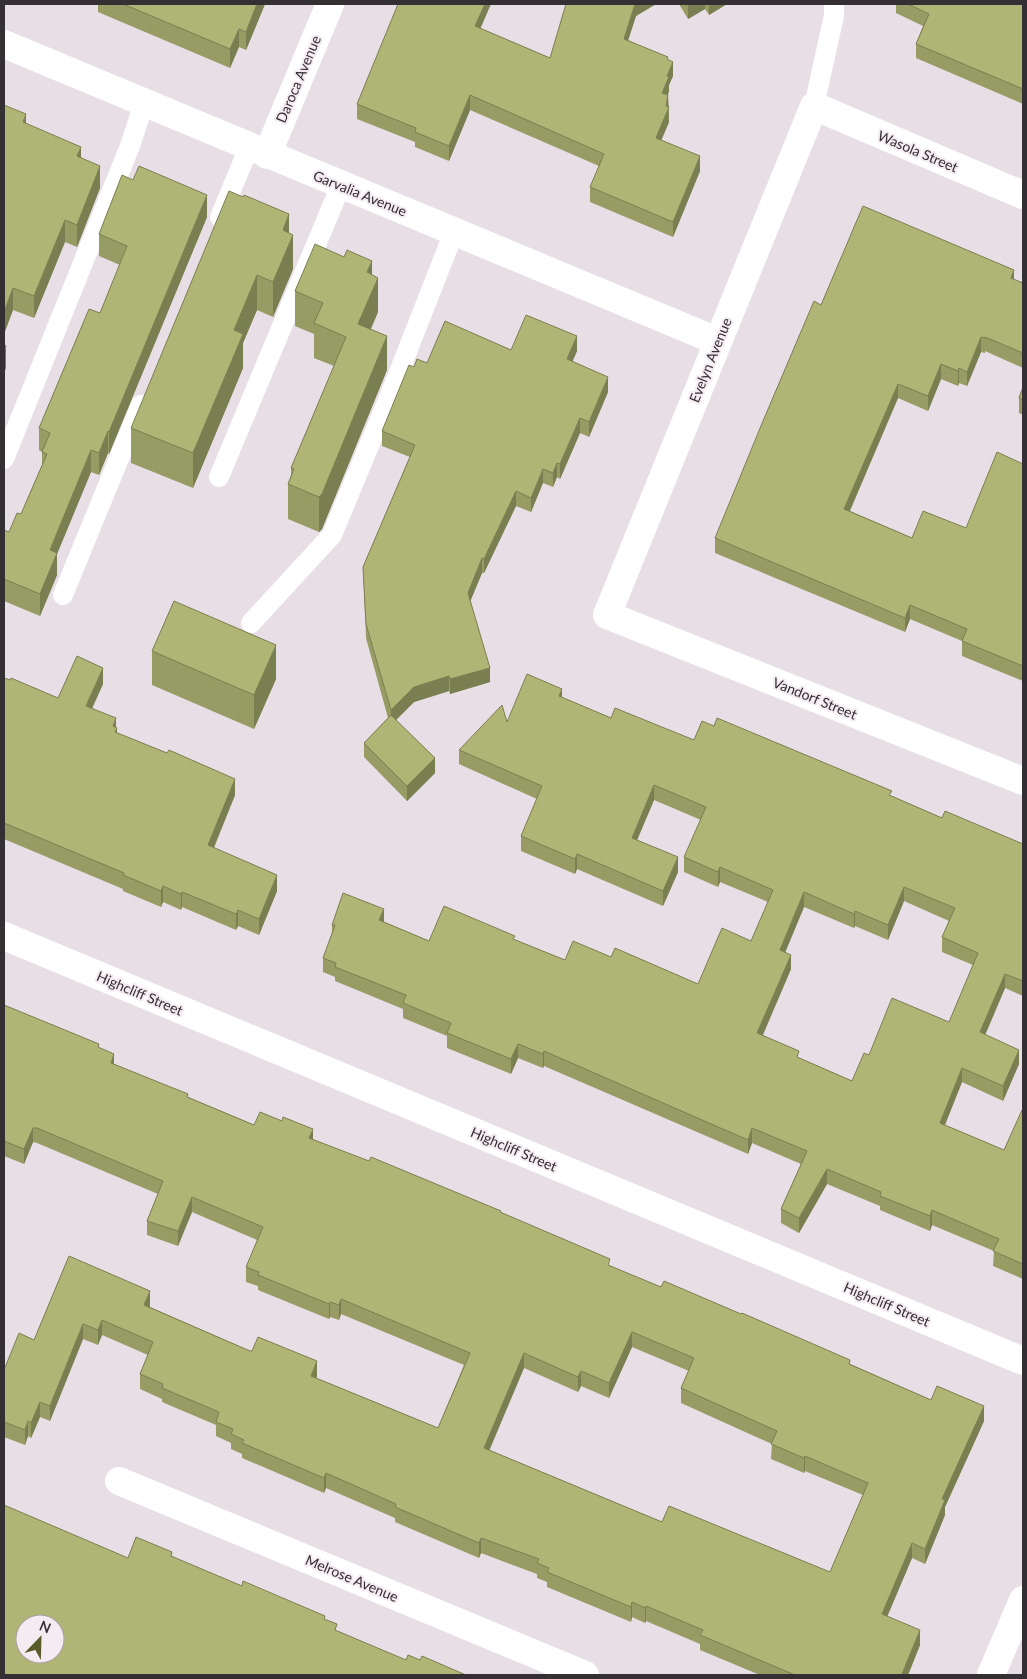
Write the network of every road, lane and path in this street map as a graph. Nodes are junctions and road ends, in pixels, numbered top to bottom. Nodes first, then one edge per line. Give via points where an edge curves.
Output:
1 (330, 4) edge
2 (834, 4) edge
3 (4, 44) edge
4 (144, 103) junction
5 (814, 106) junction
6 (258, 151) junction
7 (341, 186) junction
8 (1023, 195) edge
9 (454, 232) junction
10 (212, 237) edge
11 (717, 341) junction
12 (147, 391) edge
13 (4, 459) edge
14 (219, 477) dead end
15 (63, 595) dead end
16 (607, 615) joint
17 (251, 623) dead end
18 (1023, 781) edge
19 (4, 936) edge
20 (1023, 1361) edge
21 (119, 1481) dead end
22 (1023, 1600) edge
23 (585, 1675) edge
24 (991, 1675) edge

1 - 6 street, Daroca Avenue
2 - 5 lane
3 - 4 street, Garvalia Avenue
4 - 6 street, Garvalia Avenue
4 - 13 lane via 130,146
5 - 8 street, Wasola Street
5 - 11 street, Evelyn Avenue
6 - 7 street, Garvalia Avenue
6 - 10 lane
7 - 9 street, Garvalia Avenue
7 - 14 lane
9 - 11 street, Garvalia Avenue
9 - 17 lane via 332,535
11 - 16 street, Evelyn Avenue
12 - 15 lane
16 - 18 street, Vandorf Street
19 - 20 street, Highcliff Street
21 - 23 street, Melrose Avenue
22 - 24 street

